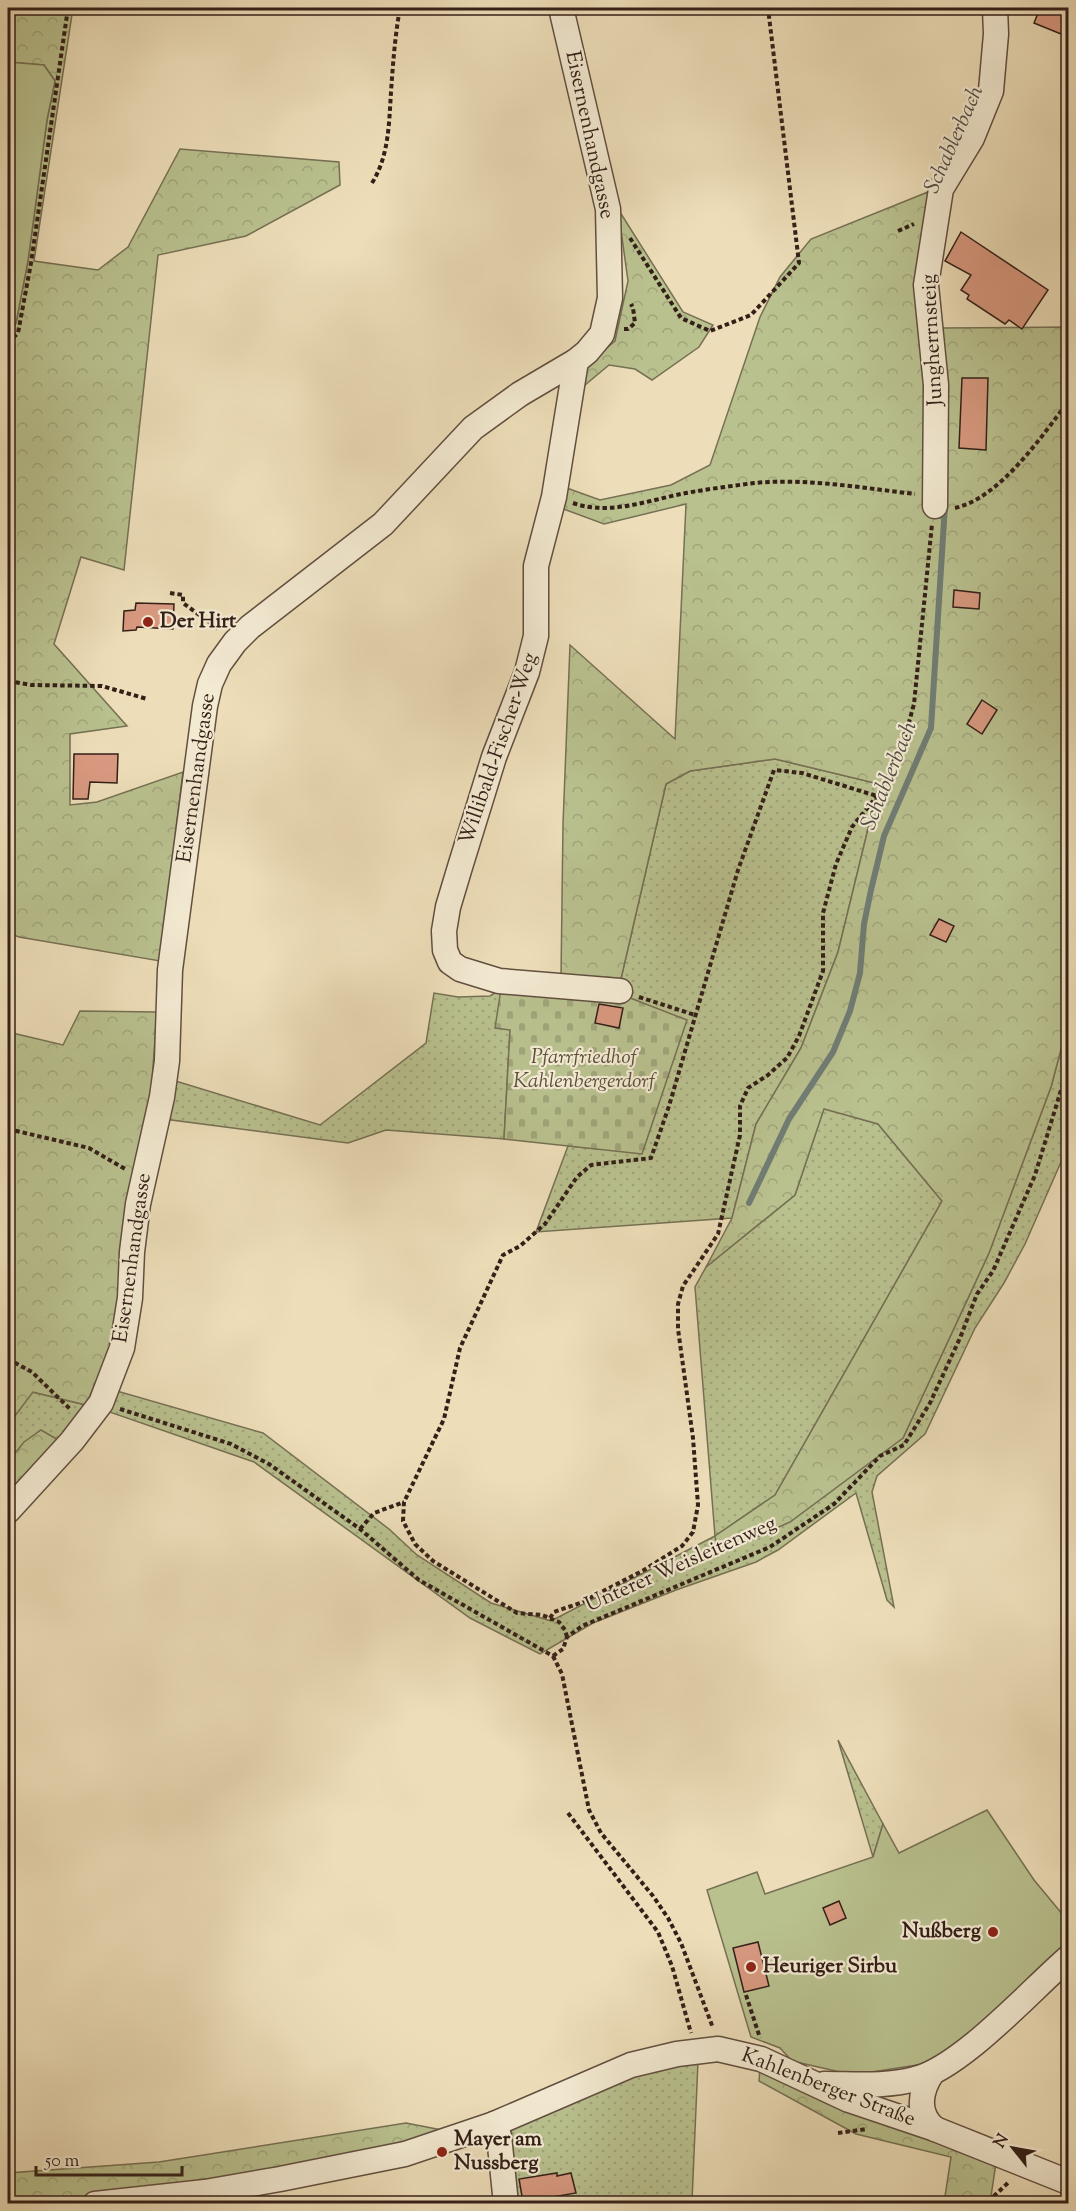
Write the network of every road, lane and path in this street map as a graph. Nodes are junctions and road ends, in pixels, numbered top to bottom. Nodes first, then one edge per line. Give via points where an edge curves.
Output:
1 (68, 8) edge
2 (400, 8) edge
3 (561, 8) edge
4 (768, 8) edge
5 (995, 8) edge
6 (372, 183) dead end
7 (608, 209) junction
8 (8, 344) edge
9 (576, 361) junction
10 (1068, 402) edge
11 (554, 497) junction
12 (937, 503) junction
13 (931, 530) dead end
14 (170, 593) dead end
15 (235, 642) junction
16 (8, 681) edge
17 (147, 699) dead end
18 (877, 796) junction
19 (620, 991) joint
20 (695, 1015) junction
21 (1068, 1059) edge
22 (8, 1129) edge
23 (143, 1179) junction
24 (8, 1359) edge
25 (95, 1412) junction
26 (404, 1502) junction
27 (8, 1511) edge
28 (360, 1529) junction
29 (550, 1618) junction
30 (567, 1638) junction
31 (553, 1656) junction
32 (568, 1813) dead end
33 (1068, 1958) edge
34 (746, 1995) dead end
35 (706, 2050) junction
36 (761, 2059) junction
37 (932, 2073) junction
38 (816, 2084) junction
39 (494, 2124) junction
40 (935, 2129) junction
41 (1018, 2162) junction
42 (1068, 2182) edge
43 (95, 2204) edge
44 (506, 2204) edge
45 (993, 2204) edge

1 - 8 path via 31,263 18,333
2 - 6 path via 386,147 381,169
3 - 7 street, Eisernenhandgasse
4 - 7 path via 799,263 751,315 710,331 681,318
5 - 12 street, Jungherrnsteig via 991,91 972,138 941,189 926,285 936,385
7 - 9 street, Eisernenhandgasse via 611,273 605,326 595,343
9 - 11 street, Willibald-Fischer-Weg
9 - 15 street, Eisernenhandgasse via 473,428 383,524 269,611
10 - 12 path via 1004,480 988,493
11 - 12 path via 584,507 610,509 756,483 810,482
11 - 19 street, Willibald-Fischer-Weg via 536,566 536,636 448,907 445,950 450,962 460,969 499,981
13 - 18 path via 914,704 901,752
14 - 15 path via 183,595 183,603
15 - 23 street, Eisernenhandgasse via 219,664 205,706 170,970 163,1088
16 - 17 path via 102,686
18 - 20 path via 802,773 774,770 738,870
18 - 29 path via 852,826 836,864 823,914 823,971 799,1036 787,1058 748,1088 740,1106 741,1135 718,1234 683,1286 678,1304 698,1505 693,1532 682,1546 644,1570 554,1612
19 - 20 path
20 - 26 path via 651,1158 591,1165 577,1178 545,1224 503,1255 460,1348 444,1419
21 - 30 path, Unterer Weisleitenweg via 1035,1175 930,1403 904,1445 880,1456 834,1504 770,1546 582,1626
22 - 23 path via 89,1148
23 - 25 street, Eisernenhandgasse via 124,1339 113,1376
24 - 25 path via 32,1372 63,1404
25 - 27 street, Eisernenhandgasse
25 - 28 path via 231,1444 269,1464
26 - 28 path via 374,1513
26 - 29 path via 404,1521 414,1544 434,1561 517,1612
28 - 31 path via 419,1580
29 - 30 path via 559,1622
30 - 31 path, Unterer Weisleitenweg via 563,1649
31 - 35 path via 562,1674 590,1810 601,1833 653,1896 681,1943 711,2020
32 - 35 path via 658,1932 693,2041
33 - 37 street via 985,2034
34 - 36 path via 762,2042
35 - 36 street, Kahlenberger Straße
35 - 39 street, Kahlenberger Straße via 631,2065
36 - 38 street, Kahlenberger Straße
37 - 38 street via 898,2082
37 - 40 street via 921,2101 924,2117
38 - 40 street, Kahlenberger Straße via 849,2100
39 - 43 street, Kahlenberger Straße via 405,2154 280,2180
39 - 44 street via 499,2136
40 - 41 street, Kahlenberger Straße
41 - 42 street, Kahlenberger Straße
41 - 45 path via 1010,2182 994,2196

